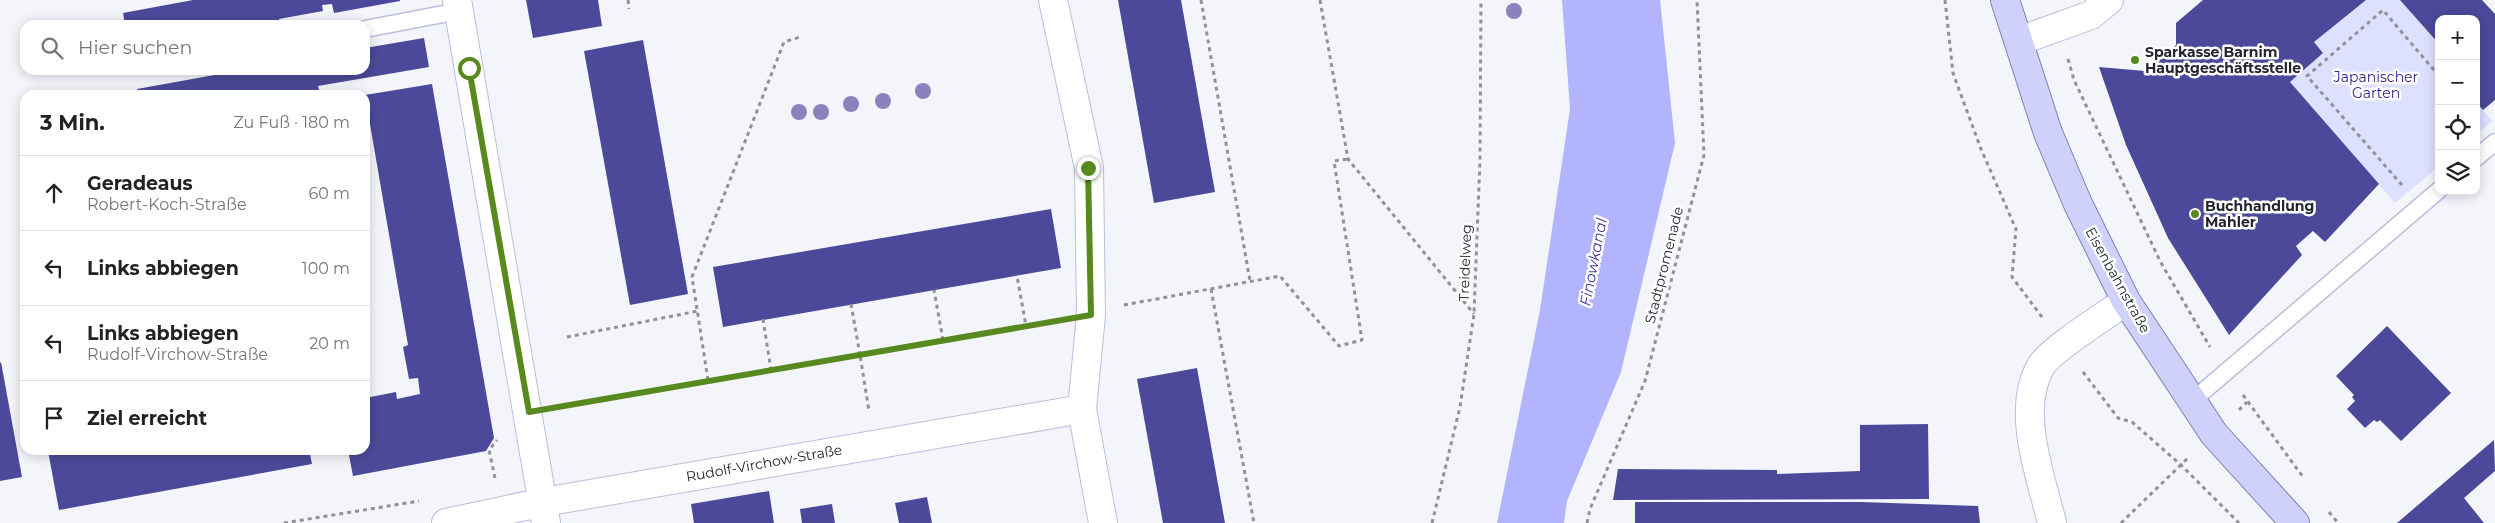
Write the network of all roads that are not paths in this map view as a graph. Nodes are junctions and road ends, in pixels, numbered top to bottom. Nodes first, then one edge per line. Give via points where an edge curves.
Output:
1 (1053, 0) edge
2 (2005, 0) edge
3 (2109, 0) edge
4 (458, 6) edge
5 (370, 28) edge
6 (2019, 41) junction
7 (2495, 142) edge
8 (2480, 155) edge
9 (2435, 193) edge
10 (2126, 301) junction
11 (2192, 401) junction
12 (1082, 409) junction
13 (545, 512) edge
14 (459, 520) edge
15 (1103, 523) edge
16 (2052, 523) edge
17 (2295, 523) edge

1 - 12 street via 1088,168 1091,315
2 - 6 main road, Eisenbahnstraße
3 - 6 street via 2091,15
4 - 5 lane
4 - 13 street
6 - 10 main road, Eisenbahnstraße via 2048,133 2074,196
7 - 8 lane
9 - 11 lane
10 - 11 main road, Eisenbahnstraße
10 - 16 street via 2041,365 2029,400 2033,443
11 - 17 main road, Eisenbahnstraße via 2232,456
12 - 13 street, Rudolf-Virchow-Straße via 875,443
12 - 15 street
13 - 14 street, Rudolf-Virchow-Straße

